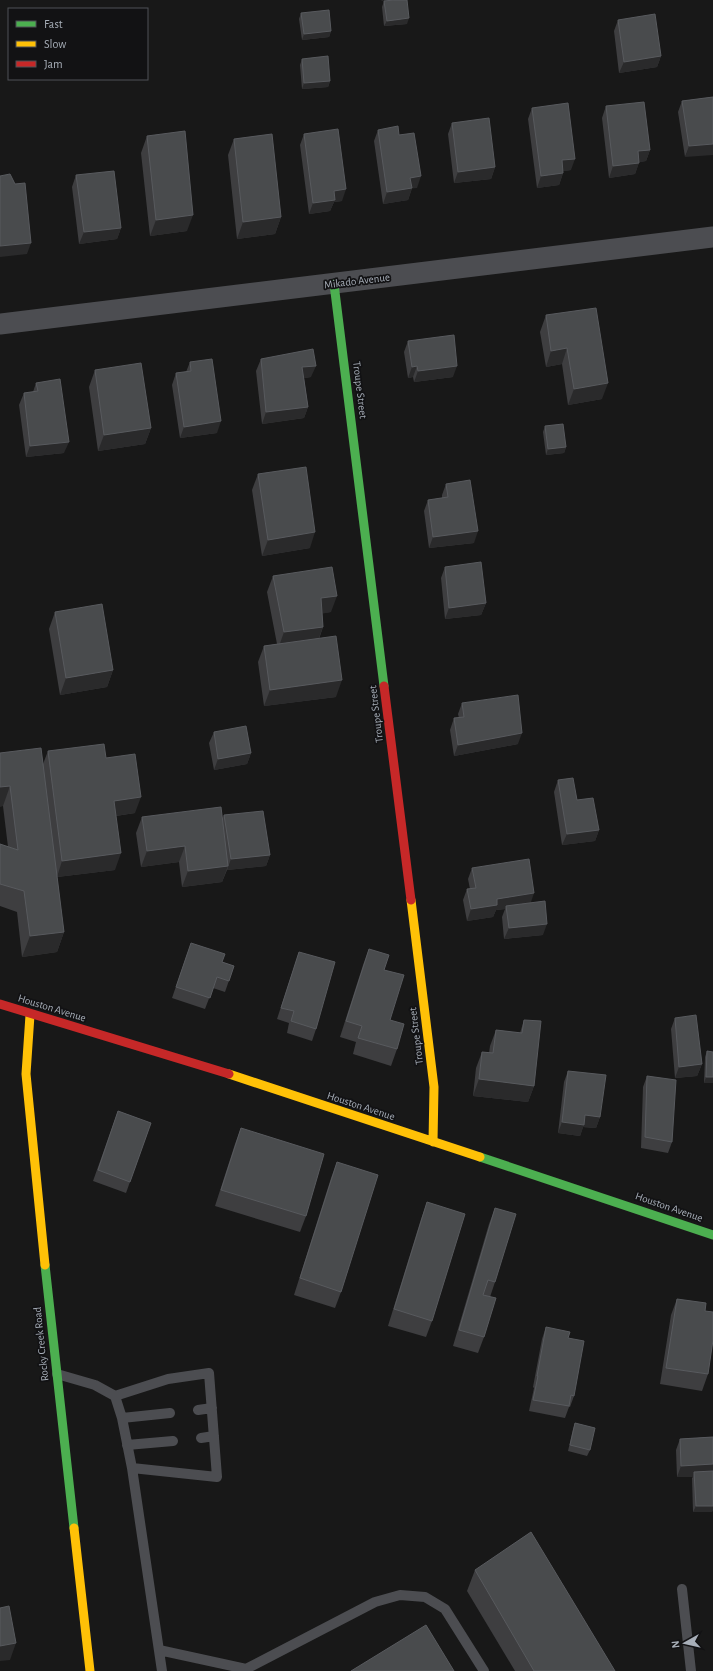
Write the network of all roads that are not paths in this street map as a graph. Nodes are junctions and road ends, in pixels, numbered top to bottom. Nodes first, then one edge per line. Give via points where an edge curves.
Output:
1 (713, 237) edge
2 (334, 284) junction
3 (0, 324) edge
4 (0, 1004) edge
5 (30, 1015) junction
6 (433, 1142) junction
7 (713, 1235) edge
8 (57, 1374) junction
9 (115, 1396) junction
10 (212, 1408) junction
11 (198, 1410) dead end
12 (170, 1413) dead end
13 (122, 1418) junction
14 (214, 1436) junction
15 (201, 1438) dead end
16 (173, 1441) dead end
17 (127, 1445) junction
18 (132, 1468) junction
19 (682, 1589) dead end
20 (159, 1650) junction
21 (90, 1671) edge
22 (162, 1671) edge
23 (484, 1671) edge
24 (691, 1671) edge

1 - 2 street, Mikado Avenue
2 - 3 street, Mikado Avenue
2 - 6 street, Troupe Street via 434,1087
4 - 5 street, Houston Avenue
5 - 6 street, Houston Avenue via 168,1055
5 - 8 street, Rocky Creek Road via 26,1074
6 - 7 street, Houston Avenue
8 - 9 lane via 95,1385
8 - 21 street, Rocky Creek Road
9 - 10 lane via 168,1379 209,1373
9 - 13 lane
10 - 11 lane
10 - 14 lane
12 - 13 lane
13 - 17 lane
14 - 15 lane
14 - 18 lane via 218,1477
16 - 17 lane
17 - 18 lane
18 - 20 lane
19 - 24 lane
20 - 22 lane
20 - 23 lane via 246,1669 374,1602 407,1595 425,1597 445,1609

